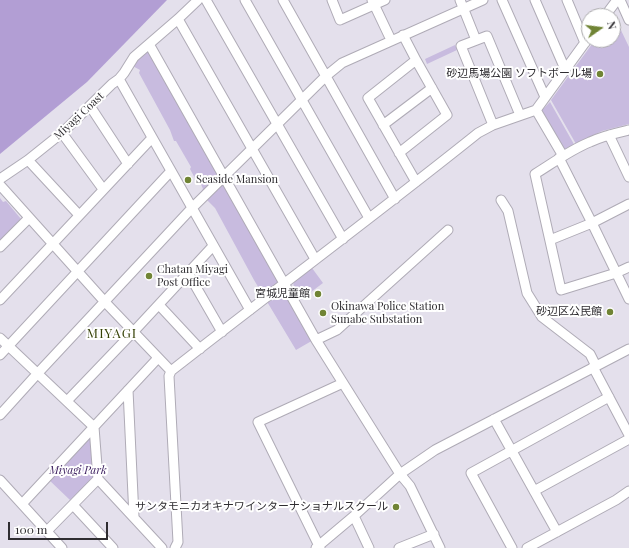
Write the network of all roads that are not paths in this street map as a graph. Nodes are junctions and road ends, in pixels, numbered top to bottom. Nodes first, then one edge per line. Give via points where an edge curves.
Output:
1 (198, 0) edge
2 (206, 0) edge
3 (245, 0) edge
4 (283, 0) edge
5 (332, 0) edge
6 (384, 0) edge
7 (483, 0) edge
8 (502, 0) edge
9 (535, 0) edge
10 (567, 0) edge
11 (620, 0) edge
12 (373, 2) edge
13 (462, 4) edge
14 (178, 19) junction
15 (629, 20) edge
16 (581, 28) edge
17 (403, 35) junction
18 (391, 40) junction
19 (476, 40) junction
20 (149, 44) junction
21 (581, 48) edge
22 (416, 60) junction
23 (565, 69) junction
24 (326, 76) junction
25 (119, 80) junction
26 (432, 88) junction
27 (545, 97) junction
28 (302, 100) junction
29 (90, 106) junction
30 (536, 110) junction
31 (520, 115) junction
32 (277, 124) junction
33 (383, 125) junction
34 (493, 125) junction
35 (629, 130) edge
36 (62, 134) junction
37 (609, 135) junction
38 (152, 138) junction
39 (252, 149) junction
40 (399, 153) junction
41 (561, 157) junction
42 (28, 160) junction
43 (128, 164) junction
44 (171, 172) junction
45 (224, 177) junction
46 (629, 177) edge
47 (0, 179) edge
48 (416, 182) junction
49 (0, 185) edge
50 (103, 189) junction
51 (395, 199) junction
52 (501, 200) dead end
53 (629, 204) edge
54 (191, 209) junction
55 (79, 215) junction
56 (29, 218) junction
57 (369, 218) junction
58 (592, 223) junction
59 (448, 230) dead end
60 (343, 239) junction
61 (550, 240) junction
62 (52, 244) junction
63 (212, 246) junction
64 (0, 247) edge
65 (315, 259) junction
66 (629, 267) edge
67 (78, 271) junction
68 (188, 273) junction
69 (616, 273) junction
70 (284, 283) junction
71 (629, 299) edge
72 (0, 300) edge
73 (105, 302) junction
74 (159, 304) junction
75 (250, 310) junction
76 (133, 332) junction
77 (222, 332) junction
78 (0, 338) edge
79 (316, 340) junction
80 (9, 346) junction
81 (200, 349) junction
82 (629, 349) edge
83 (0, 355) edge
84 (158, 358) junction
85 (595, 367) junction
86 (171, 371) junction
87 (38, 373) junction
88 (343, 383) junction
89 (128, 390) junction
90 (609, 397) junction
91 (67, 401) junction
92 (0, 415) edge
93 (494, 419) junction
94 (94, 427) junction
95 (629, 435) edge
96 (629, 439) edge
97 (512, 451) junction
98 (400, 474) junction
99 (98, 479) junction
100 (0, 480) edge
101 (534, 491) junction
102 (629, 491) edge
103 (22, 504) junction
104 (73, 505) junction
105 (354, 516) junction
106 (134, 517) junction
107 (47, 531) junction
108 (557, 532) junction
109 (434, 534) junction
110 (318, 547) edge
111 (62, 548) edge
112 (113, 548) edge
113 (162, 548) edge
114 (175, 548) edge
115 (369, 548) edge
116 (399, 548) edge
117 (440, 548) edge
118 (512, 548) edge
119 (527, 548) edge

1 - 14 street, Miyagi Coast
2 - 32 street
3 - 28 street
4 - 24 street
5 - 12 street via 340,20
6 - 12 street
7 - 13 street
8 - 27 street
9 - 23 street
10 - 16 street
11 - 15 street
12 - 18 street
13 - 17 street
13 - 19 street
14 - 20 street, Miyagi Coast
14 - 39 street
17 - 18 street
17 - 22 street
18 - 24 street via 348,59
19 - 31 street via 487,36
19 - 34 street via 461,46
20 - 25 street, Miyagi Coast via 134,57
20 - 45 street
21 - 23 street
22 - 26 street
22 - 33 street via 368,98
23 - 27 street
24 - 28 street
24 - 51 street
25 - 29 street, Miyagi Coast
25 - 38 street
26 - 33 street
26 - 40 street via 447,115
27 - 30 street
28 - 32 street
28 - 57 street
29 - 36 street, Miyagi Coast
29 - 43 street
30 - 31 street
30 - 41 street
31 - 34 street
32 - 39 street
32 - 60 street
33 - 40 street
34 - 48 street via 478,133
35 - 37 street
36 - 42 street, Miyagi Coast
36 - 50 street
37 - 41 street
37 - 46 street
38 - 43 street
38 - 44 street
39 - 45 street
39 - 65 street
40 - 48 street
41 - 58 street
41 - 61 street via 535,174
42 - 47 street, Miyagi Coast
42 - 55 street
43 - 50 street
44 - 54 street
44 - 67 street
45 - 54 street
45 - 70 street
48 - 51 street
49 - 56 street
50 - 55 street
51 - 57 street
52 - 85 street via 508,211 527,293 542,317 590,354
53 - 58 street
54 - 63 street
54 - 73 street
55 - 62 street
56 - 62 street
56 - 64 street
57 - 60 street
58 - 61 street
58 - 69 street
59 - 79 street via 337,330
60 - 65 street
61 - 69 street via 561,290
62 - 67 street
62 - 72 street
63 - 68 street
63 - 75 street
65 - 70 street
66 - 69 street
67 - 73 street
67 - 80 street
68 - 74 street
68 - 77 street
69 - 71 street
70 - 75 street
70 - 79 street
73 - 76 street
73 - 87 street
74 - 76 street
74 - 81 street
75 - 77 street
76 - 84 street
76 - 91 street
77 - 81 street
78 - 80 street
79 - 88 street
80 - 83 street
80 - 87 street
81 - 86 street
82 - 85 street
84 - 86 street
84 - 89 street
85 - 90 street
85 - 93 street
86 - 114 street via 169,376 178,542
87 - 91 street
87 - 92 street
88 - 98 street
88 - 110 street via 258,422
89 - 94 street
89 - 106 street
90 - 95 street
90 - 97 street
91 - 94 street
93 - 97 street
93 - 98 street via 435,450
94 - 99 street
94 - 103 street
96 - 101 street
97 - 101 street
97 - 118 street via 471,473
98 - 105 street
98 - 109 street via 410,486
99 - 104 street
99 - 106 street
100 - 103 street
101 - 108 street
102 - 108 street
103 - 107 street
104 - 107 street
104 - 112 street
105 - 110 street
105 - 115 street
106 - 113 street
107 - 111 street
108 - 119 street
109 - 116 street
109 - 117 street

